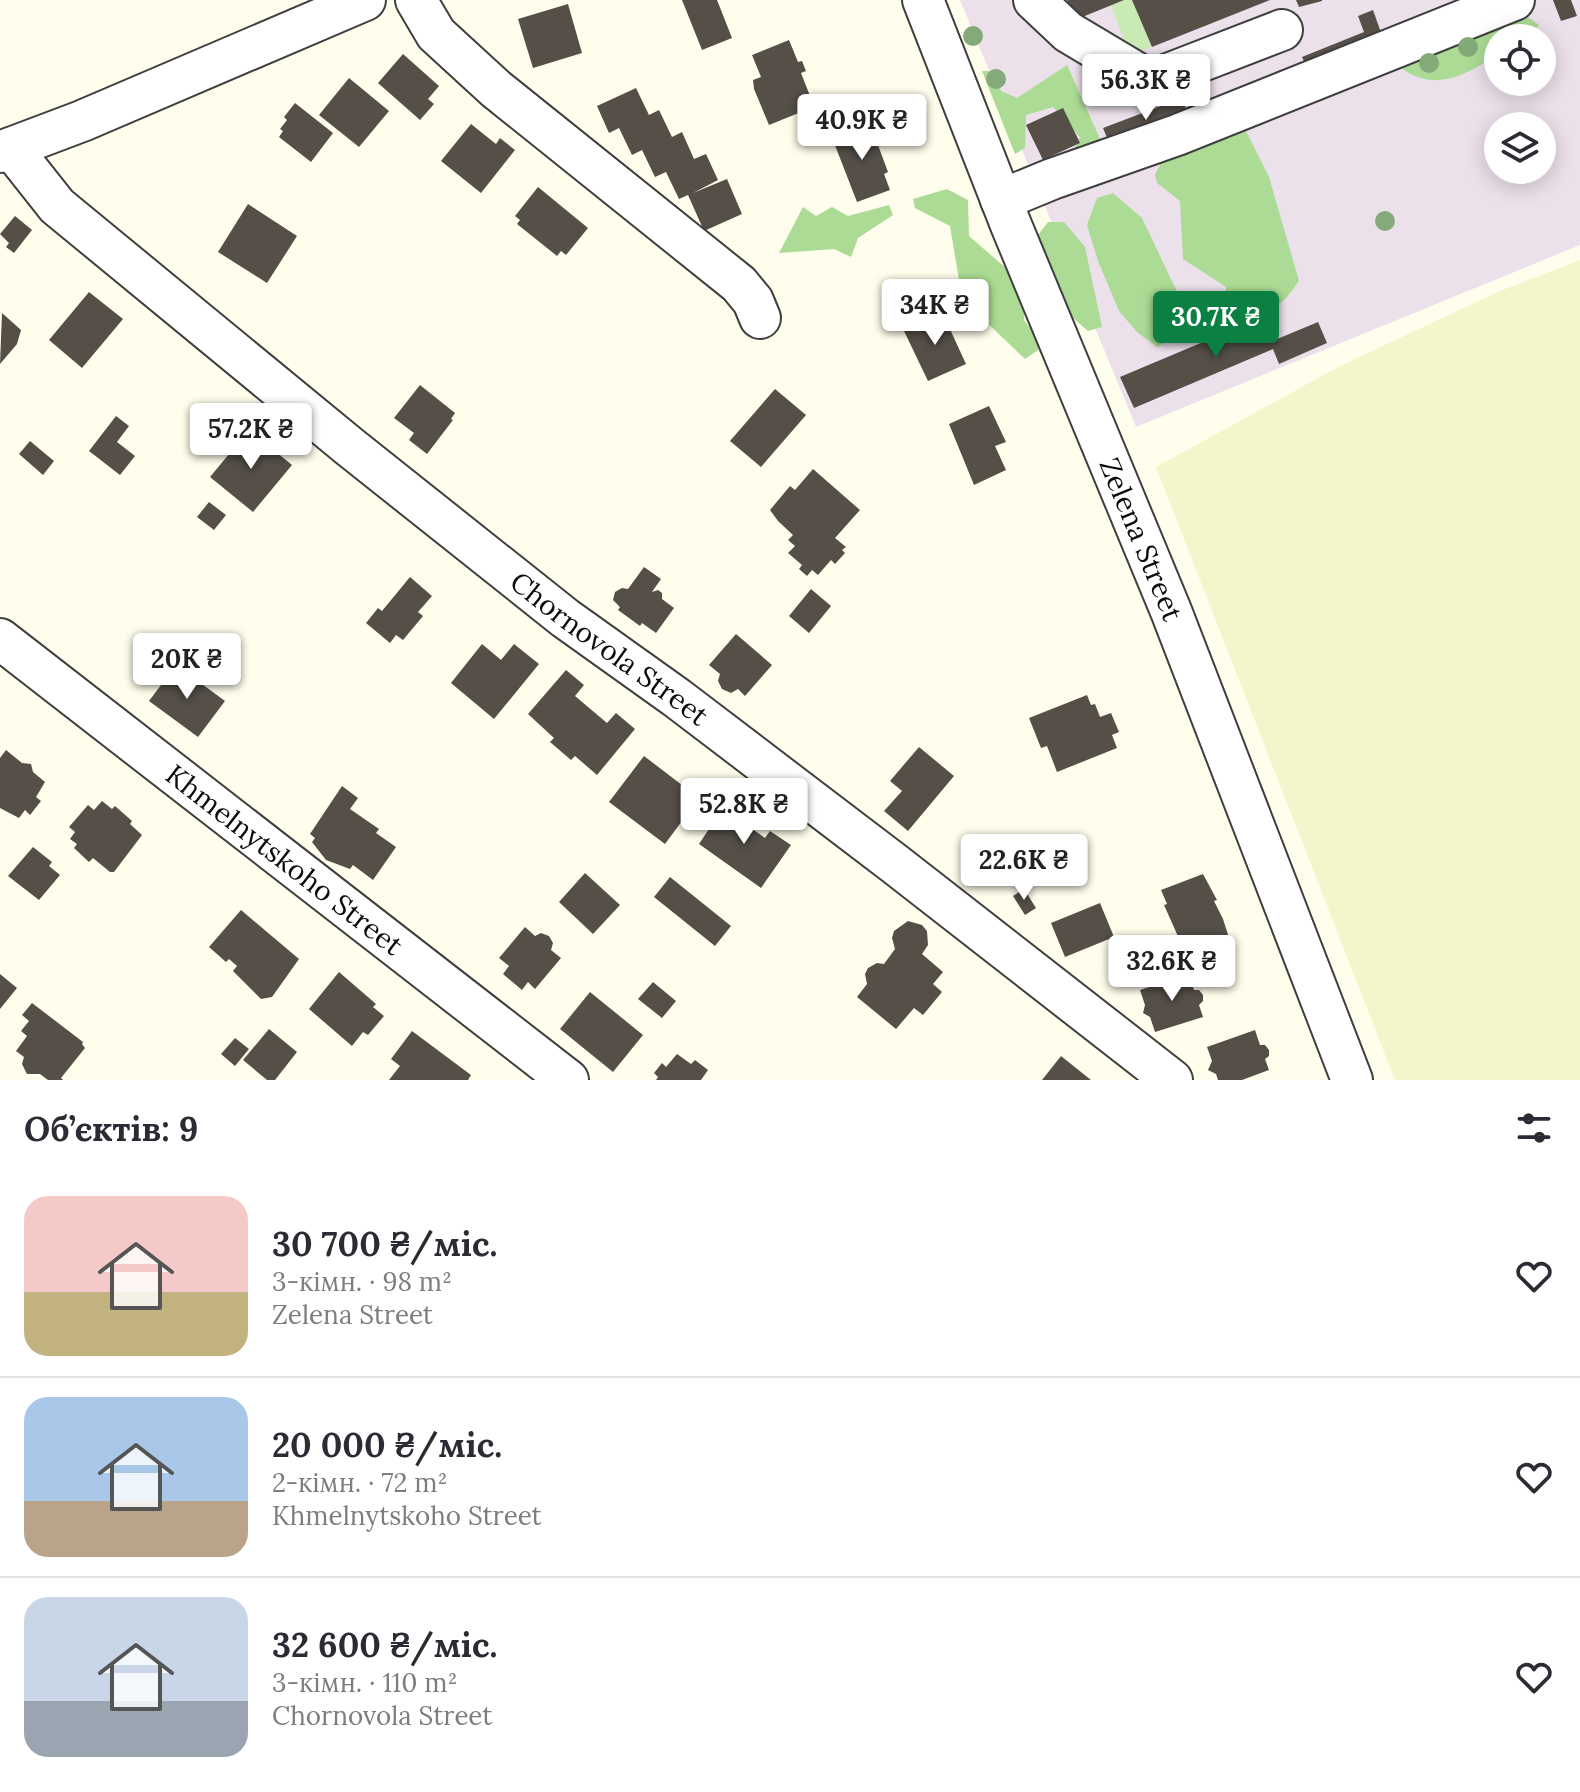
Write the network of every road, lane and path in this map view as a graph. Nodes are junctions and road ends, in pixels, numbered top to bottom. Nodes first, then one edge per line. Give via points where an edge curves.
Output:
1 (365, 0) edge
2 (416, 0) edge
3 (923, 0) edge
4 (1034, 0) edge
5 (1514, 0) edge
6 (1282, 30) dead end
7 (5, 150) edge
8 (1001, 200) junction
9 (760, 318) dead end
10 (0, 639) edge
11 (568, 1080) edge
12 (1172, 1080) edge
13 (1352, 1080) edge

1 - 7 street
2 - 9 street via 436,34 508,99 739,284
3 - 8 street, Zelena Street
4 - 6 street via 1068,32 1150,81
5 - 8 street
7 - 12 street, Chornovola Street via 57,206 350,447 565,618 703,717
8 - 13 street, Zelena Street via 1171,611
10 - 11 street, Khmelnytskoho Street

